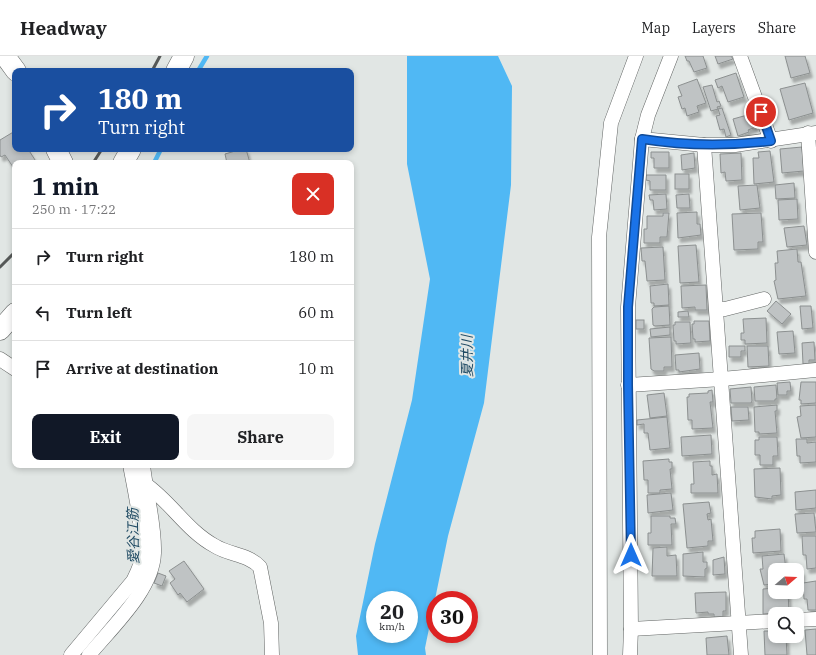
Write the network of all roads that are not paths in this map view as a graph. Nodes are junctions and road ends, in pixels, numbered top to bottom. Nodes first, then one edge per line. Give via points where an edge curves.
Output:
1 (5, 56) edge
2 (184, 56) edge
3 (636, 56) edge
4 (671, 56) edge
5 (740, 56) edge
6 (14, 68) edge
7 (178, 68) edge
8 (812, 133) edge
9 (642, 139) junction
10 (771, 141) junction
11 (704, 145) junction
12 (816, 237) edge
13 (816, 252) edge
14 (764, 299) dead end
15 (717, 309) junction
16 (12, 316) edge
17 (0, 330) edge
18 (0, 360) edge
19 (12, 367) edge
20 (816, 370) edge
21 (722, 379) junction
22 (628, 385) junction
23 (130, 468) edge
24 (143, 468) edge
25 (145, 484) junction
26 (816, 619) edge
27 (804, 620) edge
28 (768, 621) edge
29 (739, 623) junction
30 (631, 629) junction
31 (71, 655) edge
32 (89, 655) edge
33 (272, 655) edge
34 (600, 655) edge
35 (630, 655) edge
36 (741, 655) edge

1 - 6 main road
2 - 7 main road
3 - 34 street via 611,123 599,237
4 - 9 street
5 - 10 street
8 - 10 street
8 - 12 street
9 - 11 street
9 - 22 street via 628,307
10 - 11 street
11 - 15 street
12 - 13 street
14 - 15 street
15 - 21 street
16 - 17 main road
18 - 19 street
20 - 21 street
21 - 22 street
21 - 29 street
22 - 30 street
23 - 31 street via 141,537 142,555 139,567 133,581
24 - 25 street
25 - 32 street via 154,554 149,577 135,600
25 - 33 street via 204,540 260,567 271,623
26 - 27 street
28 - 29 street
29 - 30 street
29 - 36 street
30 - 35 street

